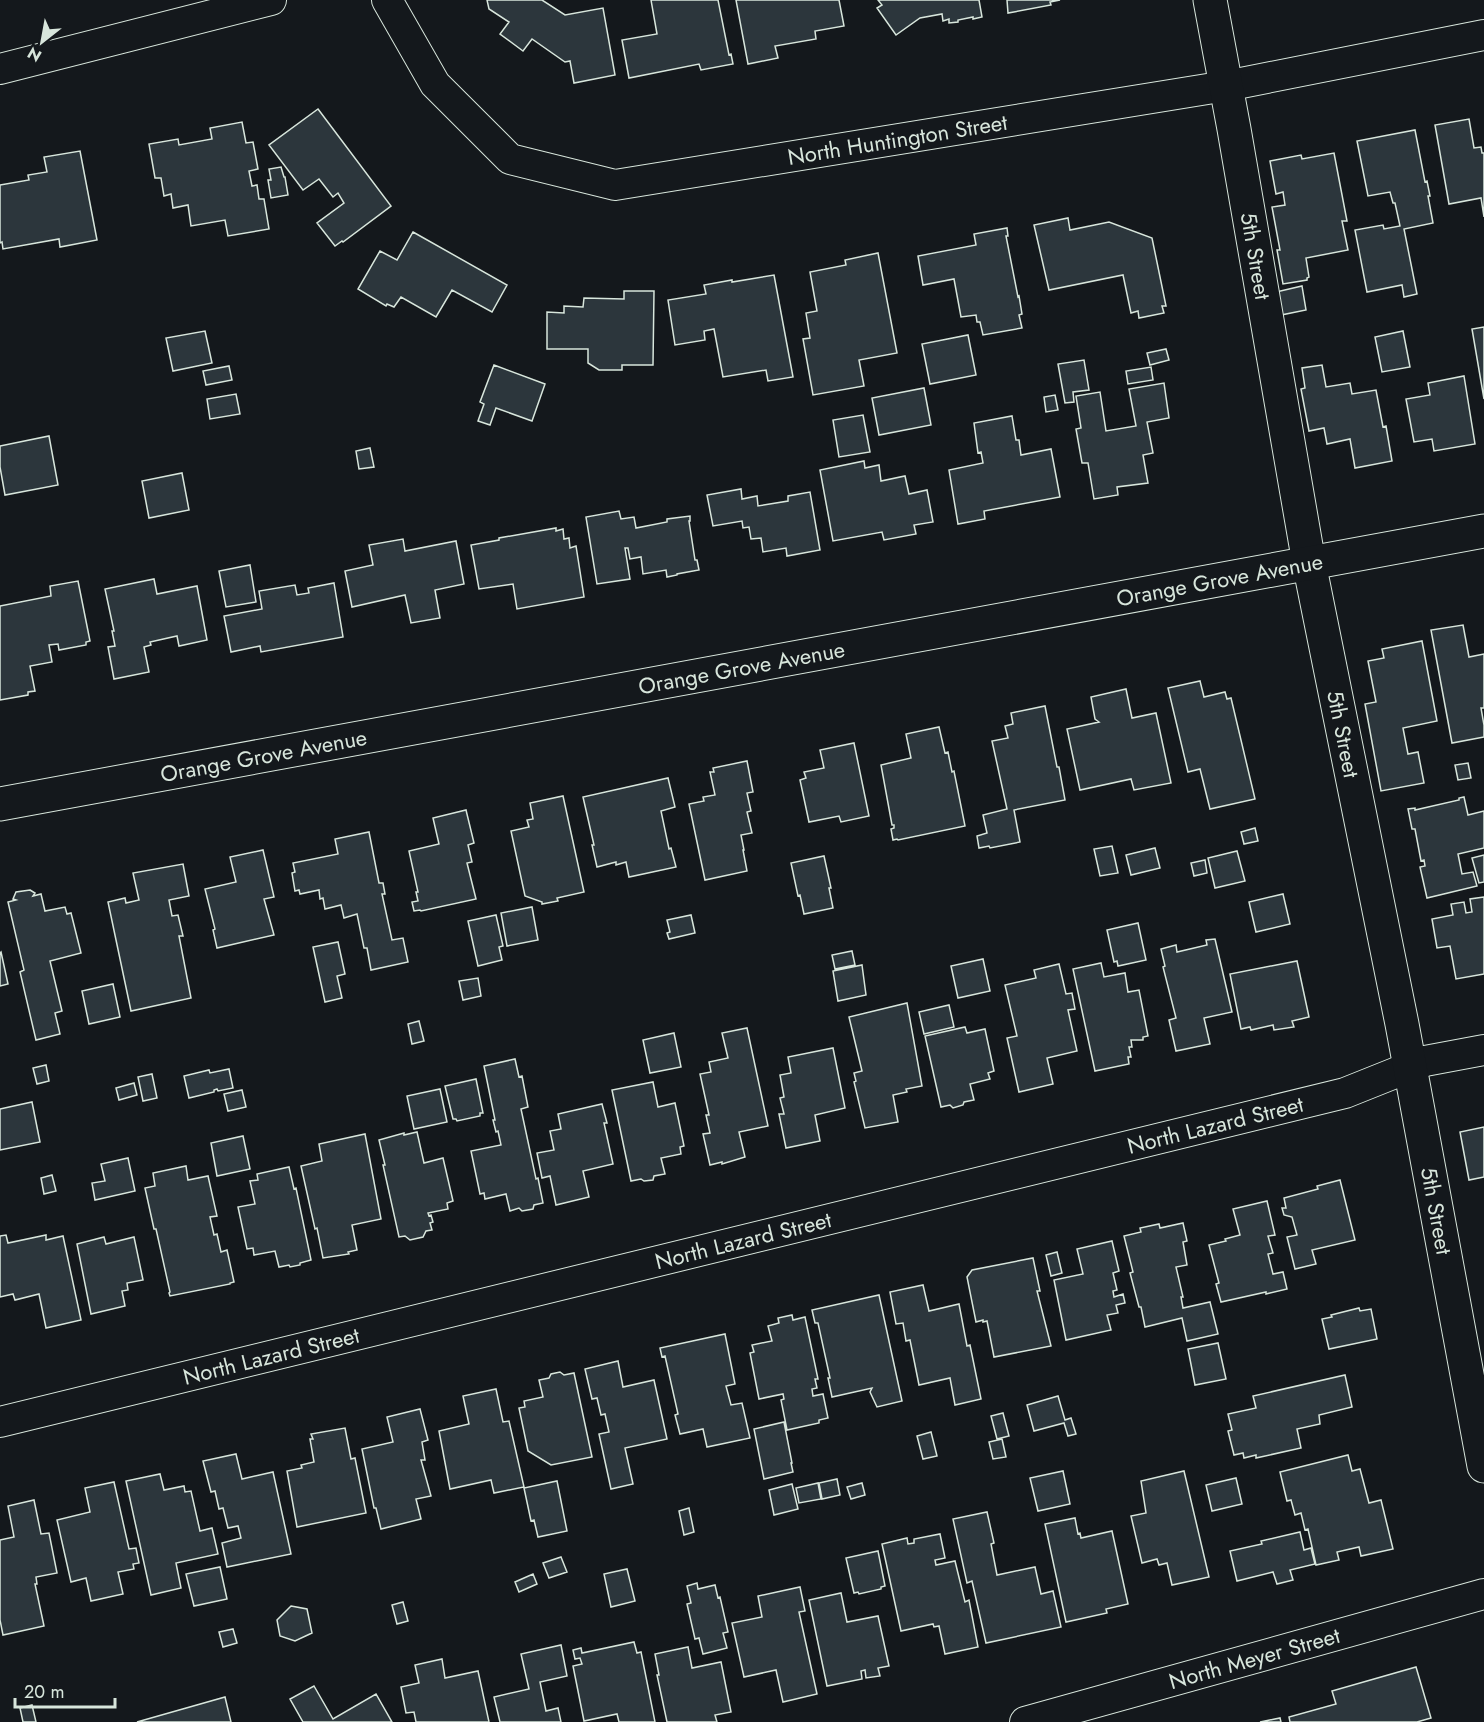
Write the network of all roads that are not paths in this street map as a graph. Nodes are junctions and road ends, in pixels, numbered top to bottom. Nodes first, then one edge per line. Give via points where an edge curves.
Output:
1 (271, 0) edge
2 (387, 0) edge
3 (1210, 0) edge
4 (1484, 35) edge
5 (0, 69) edge
6 (1226, 86) junction
7 (1484, 531) edge
8 (1309, 563) junction
9 (0, 804) edge
10 (1484, 1050) edge
11 (1410, 1068) junction
12 (0, 1422) edge
13 (1484, 1466) edge
14 (1484, 1594) edge
15 (1025, 1722) edge

1 - 5 street
2 - 6 street, North Huntington Street via 435,84 510,159 615,185
3 - 6 street, 5th Street
4 - 6 street, North Huntington Street
6 - 8 street, 5th Street
7 - 8 street, Orange Grove Avenue
8 - 9 street, Orange Grove Avenue
8 - 11 street, 5th Street
10 - 11 street, North Lazard Street via 1425,1061
11 - 12 street, North Lazard Street via 1345,1093
11 - 13 street, 5th Street
14 - 15 street, North Meyer Street

